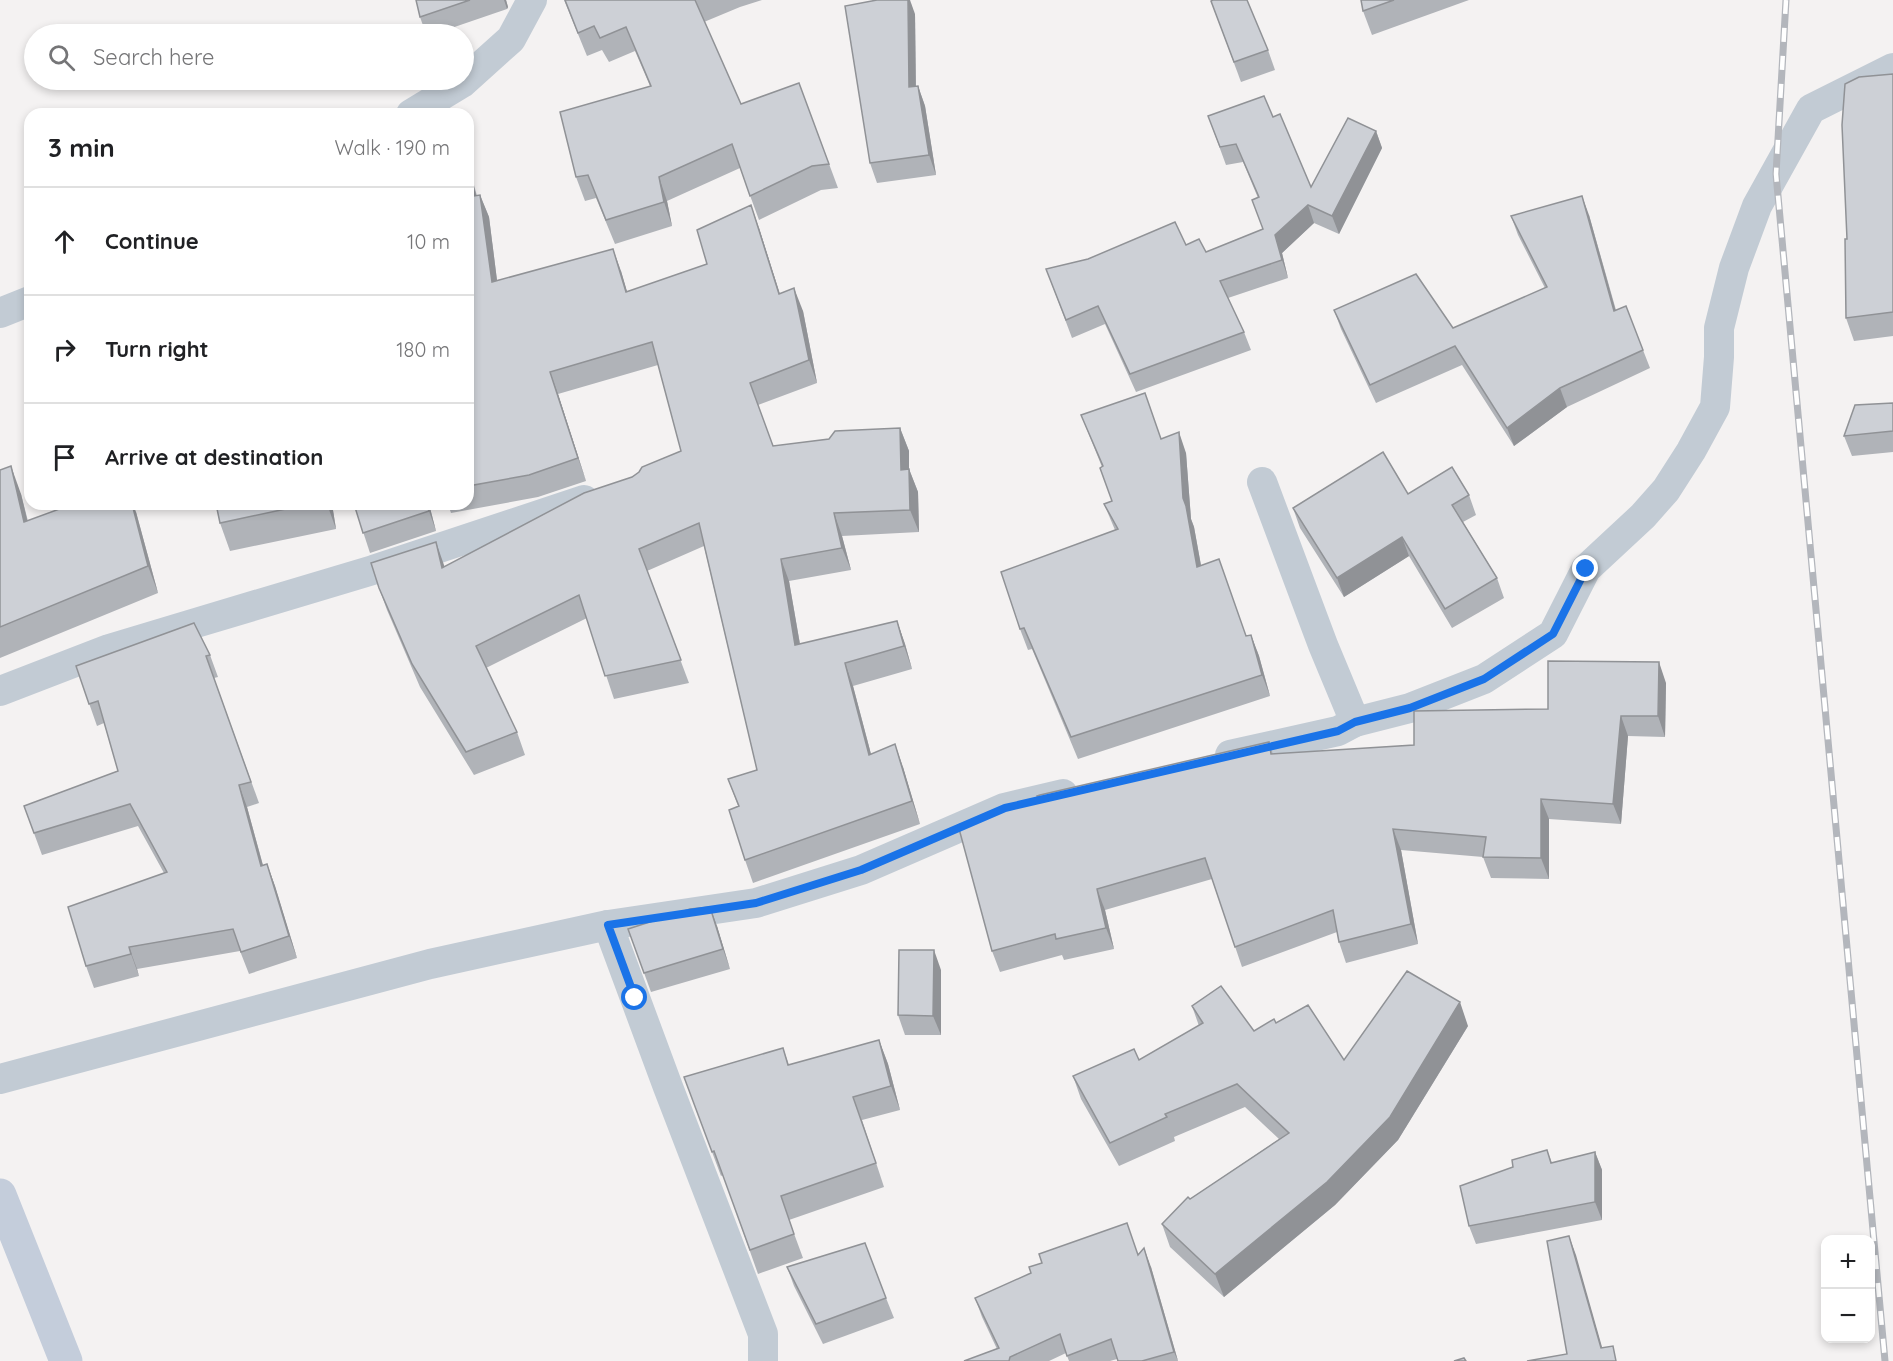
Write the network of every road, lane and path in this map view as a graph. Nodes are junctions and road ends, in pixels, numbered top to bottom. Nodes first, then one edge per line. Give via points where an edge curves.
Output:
1 (532, 0) edge
2 (1893, 69) edge
3 (474, 72) edge
4 (450, 90) edge
5 (421, 108) edge
6 (24, 303) edge
7 (0, 313) edge
8 (1262, 482) dead end
9 (613, 490) edge
10 (0, 691) edge
11 (1355, 722) junction
12 (1207, 760) edge
13 (1094, 787) edge
14 (608, 925) junction
15 (0, 1080) edge
16 (0, 1195) edge
17 (66, 1361) edge
18 (763, 1361) edge

1 - 3 street via 511,39
2 - 11 street via 1811,109 1757,206 1734,268 1719,328 1715,407 1666,490 1586,569 1553,634 1484,679 1410,708
4 - 5 street
6 - 7 street
8 - 11 street
9 - 10 street via 373,570 109,649
11 - 12 street via 1338,731
13 - 14 street via 1005,808 861,870 756,903
14 - 15 street via 430,964
14 - 18 street via 763,1334
16 - 17 street

